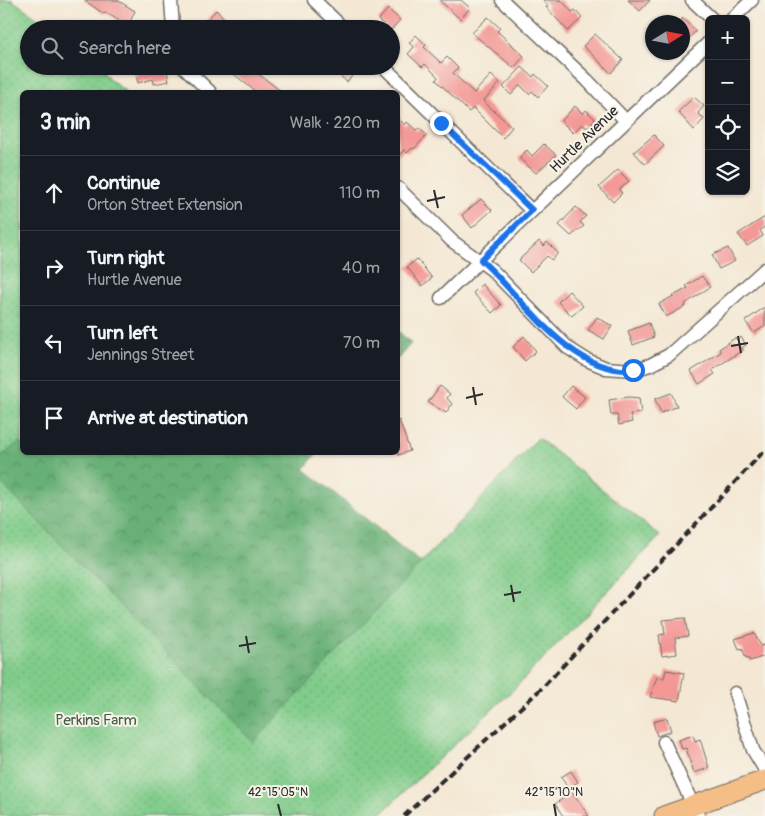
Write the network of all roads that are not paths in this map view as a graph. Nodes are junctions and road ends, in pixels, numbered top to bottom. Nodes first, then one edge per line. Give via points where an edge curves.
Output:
1 (171, 0) edge
2 (314, 0) edge
3 (502, 0) edge
4 (692, 0) edge
5 (752, 0) edge
6 (708, 15) edge
7 (736, 15) edge
8 (172, 20) edge
9 (335, 20) edge
10 (705, 46) edge
11 (192, 75) edge
12 (392, 75) edge
13 (208, 90) edge
14 (626, 121) junction
15 (400, 190) edge
16 (532, 210) junction
17 (481, 260) junction
18 (765, 269) edge
19 (441, 298) dead end
20 (735, 692) dead end
21 (664, 742) dead end
22 (765, 770) edge
23 (765, 780) edge
24 (696, 810) edge
25 (664, 816) edge

1 - 8 street
2 - 9 street
3 - 14 street
4 - 6 street
5 - 7 street
10 - 14 street, Hurtle Avenue
11 - 13 street
12 - 16 street
14 - 16 street, Hurtle Avenue
15 - 17 street via 452,241
16 - 17 street, Hurtle Avenue
17 - 18 street via 568,348 597,365 625,370 650,365 669,355
17 - 19 street, Hurtle Avenue
20 - 22 street via 753,750
21 - 24 street
23 - 24 main road
24 - 25 main road

